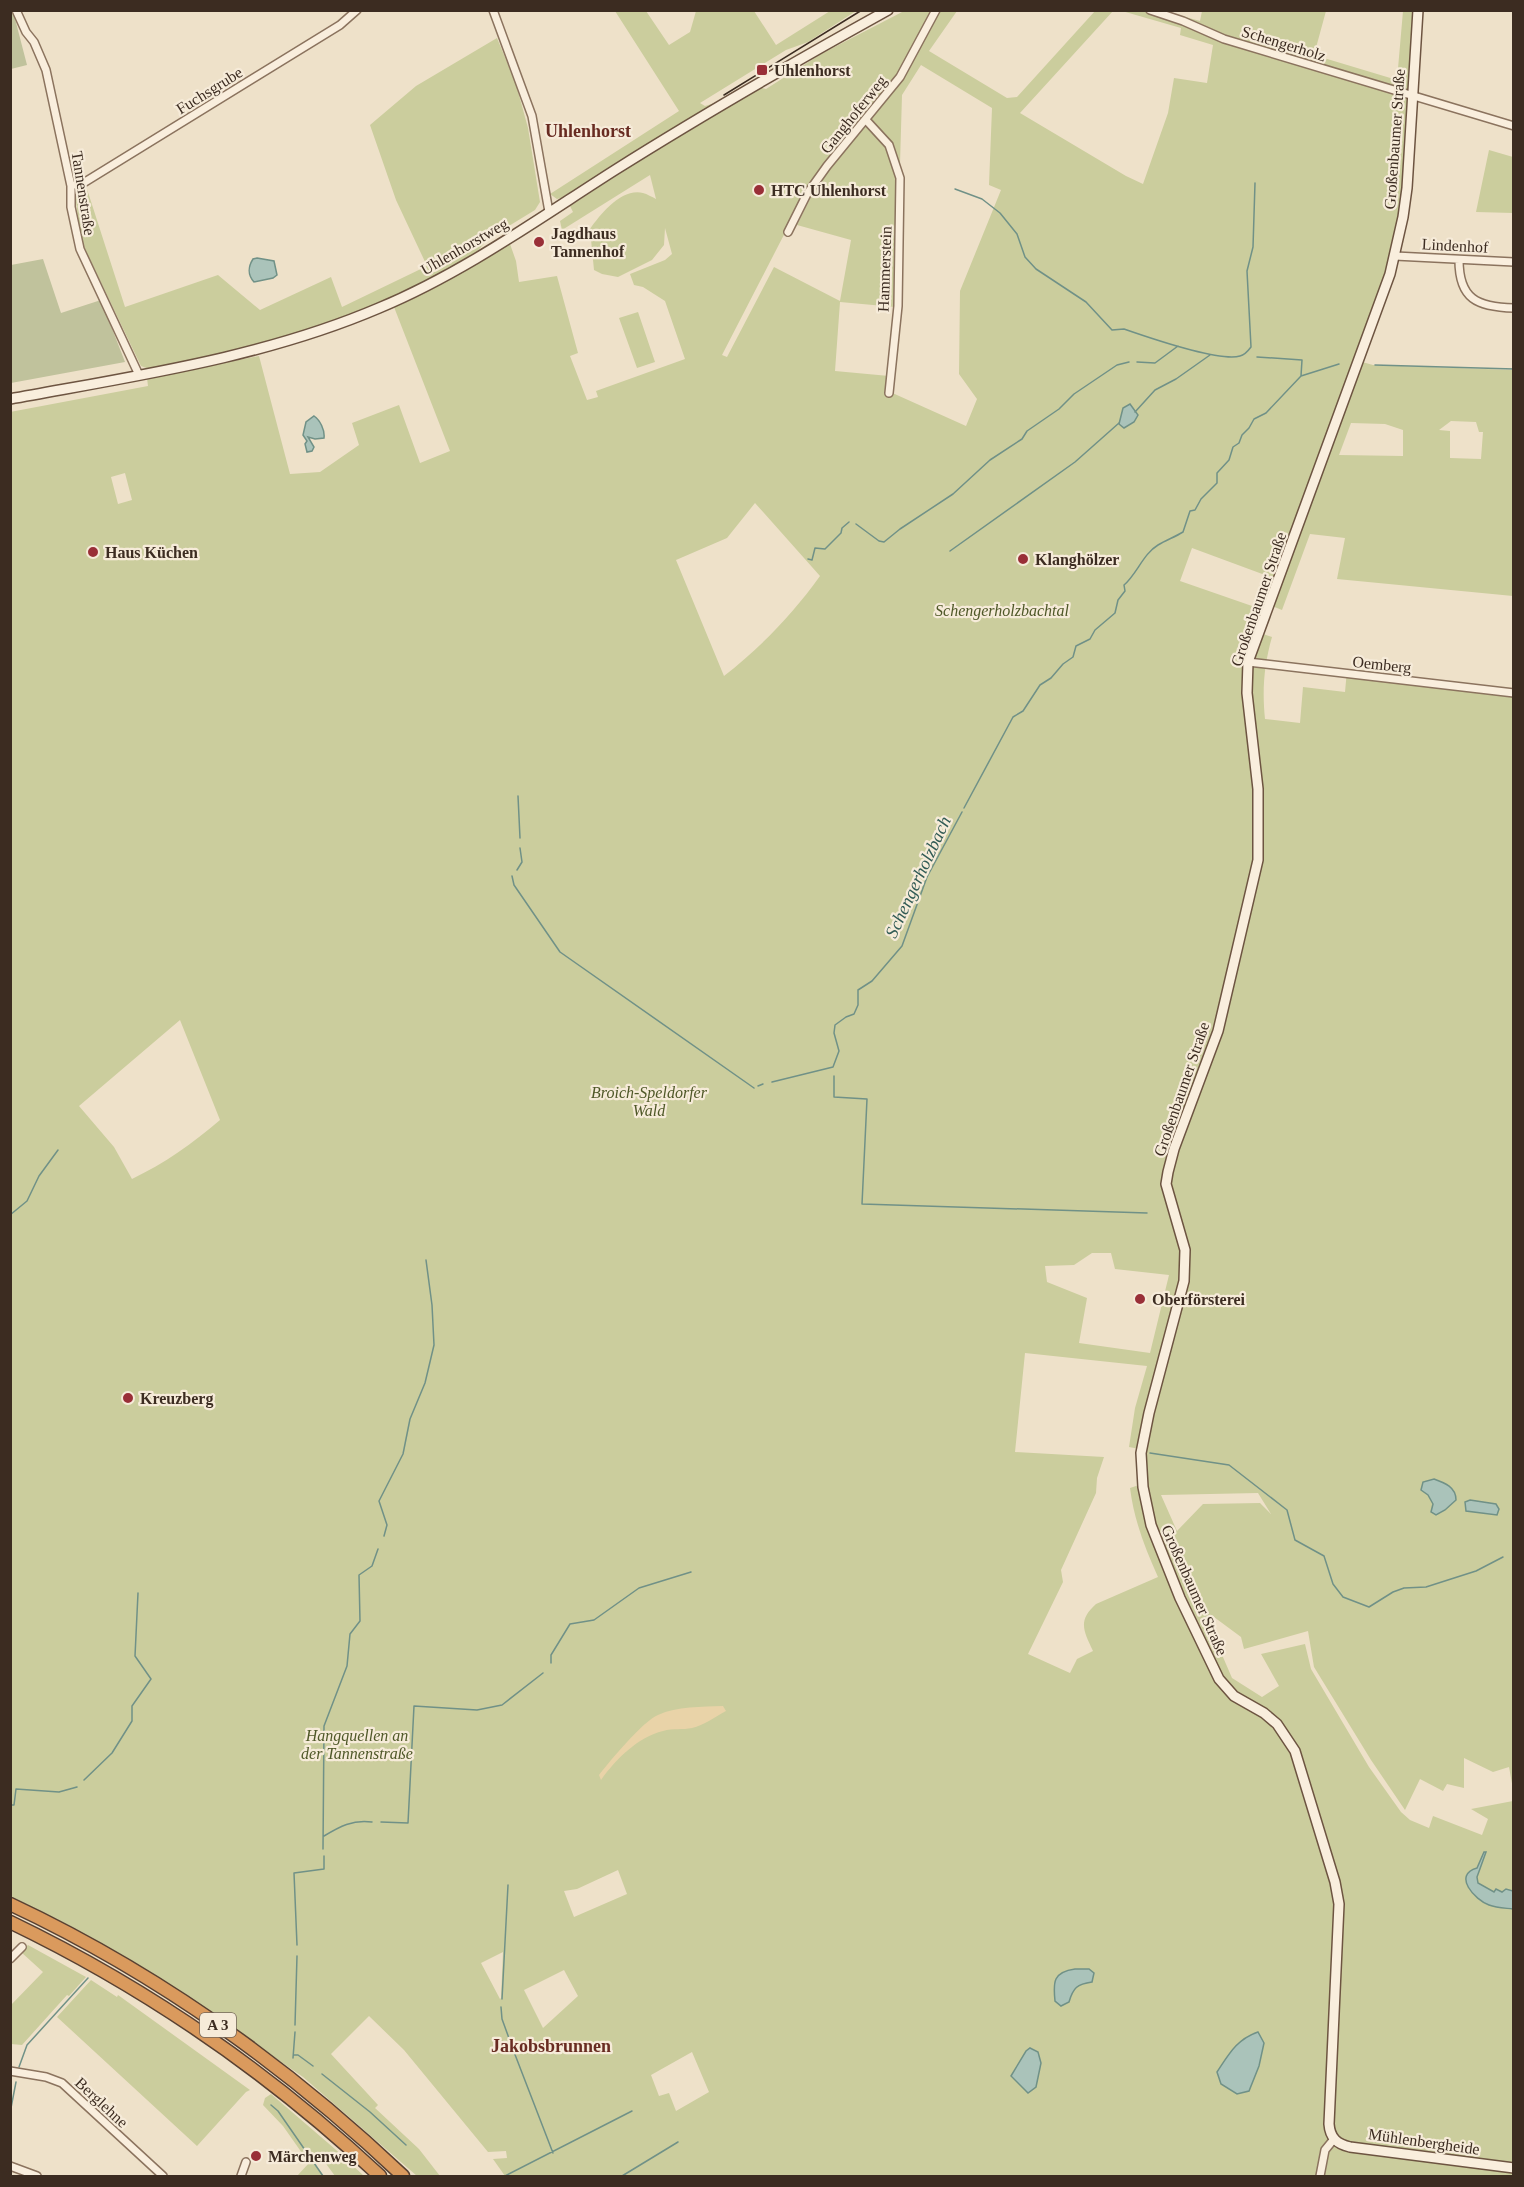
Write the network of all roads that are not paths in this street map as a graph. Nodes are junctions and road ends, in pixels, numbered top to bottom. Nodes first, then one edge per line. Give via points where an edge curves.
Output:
1 (16, 10) edge
2 (357, 10) edge
3 (493, 10) edge
4 (888, 10) edge
5 (936, 10) edge
6 (1150, 10) edge
7 (1418, 10) edge
8 (1413, 95) junction
9 (866, 120) junction
10 (1514, 126) edge
11 (71, 186) junction
12 (549, 212) junction
13 (788, 232) dead end
14 (1395, 256) junction
15 (1460, 260) junction
16 (1514, 262) edge
17 (1514, 308) edge
18 (140, 375) junction
19 (889, 393) dead end
20 (10, 399) edge
21 (1248, 662) junction
22 (1514, 693) edge
23 (10, 1904) edge
24 (10, 1922) edge
25 (22, 1947) dead end
26 (10, 1959) edge
27 (10, 2071) edge
28 (1334, 2139) junction
29 (246, 2162) dead end
30 (10, 2166) edge
31 (1514, 2168) edge
32 (37, 2176) edge
33 (163, 2176) edge
34 (241, 2176) edge
35 (380, 2176) edge
36 (403, 2176) edge
37 (1320, 2176) edge

1 - 11 street, Tannenstraße via 45,70
2 - 11 street, Fuchsgrube via 331,30 85,182
3 - 12 street via 532,116
4 - 12 street, Uhlenhorstweg via 708,112
5 - 9 street, Ganghoferweg via 904,70
6 - 8 street, Schengerholz via 1224,39
7 - 8 street, Großenbaumer Straße
8 - 10 street, Schengerholz
8 - 14 street, Großenbaumer Straße via 1407,188
9 - 13 street, Ganghoferweg via 807,194
9 - 19 street, Hammerstein via 889,146 900,178 898,306
11 - 18 street, Tannenstraße via 80,249
12 - 18 street, Uhlenhorstweg via 440,279 381,308 298,339
14 - 15 street, Lindenhof
14 - 21 street, Großenbaumer Straße
15 - 16 street, Lindenhof
15 - 17 street via 1459,277 1472,298 1490,307
18 - 20 street, Uhlenhorstweg
21 - 22 street, Oemberg
21 - 28 street, Großenbaumer Straße via 1246,693 1258,789 1258,860 1218,1030 1168,1172 1166,1184 1186,1266 1143,1436 1141,1464 1151,1525 1180,1598 1226,1688 1277,1724 1295,1751 1335,1882 1339,1904 1329,2110
23 - 36 highway, A 3 via 150,1979 209,2018 305,2089
24 - 35 highway, A 3 via 140,1993 196,2030 296,2103
25 - 26 street
27 - 33 street, Berglehne via 62,2084
28 - 31 street, Mühlenbergheide via 1350,2147
28 - 37 street via 1325,2150
29 - 34 street
30 - 32 street

